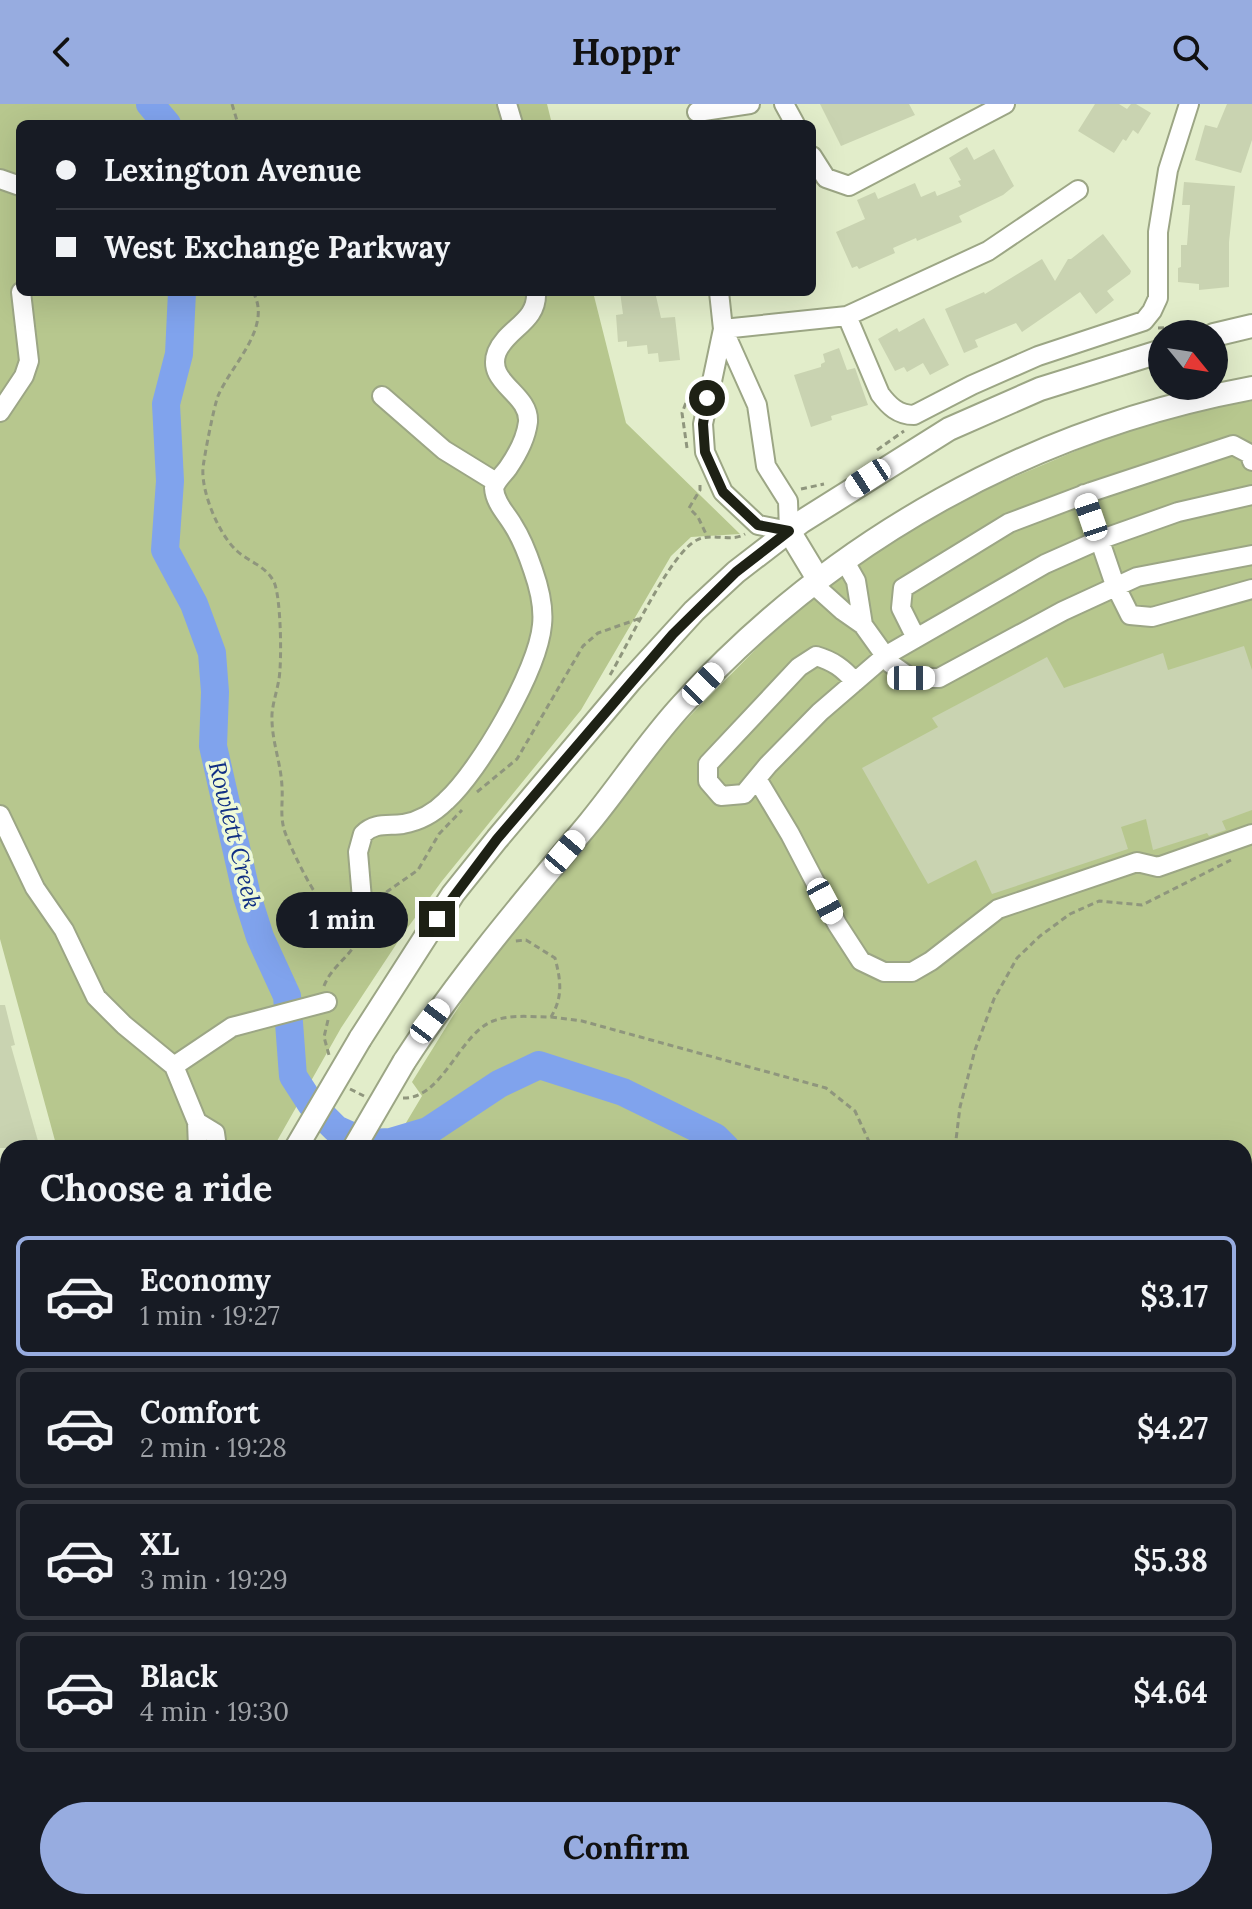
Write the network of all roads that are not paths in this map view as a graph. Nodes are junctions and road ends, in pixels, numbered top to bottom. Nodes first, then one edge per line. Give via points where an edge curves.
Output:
1 (750, 104) edge
2 (1005, 104) edge
3 (1189, 104) edge
4 (697, 113) edge
5 (816, 162) edge
6 (1078, 190) dead end
7 (21, 296) edge
8 (535, 296) edge
9 (719, 296) edge
10 (847, 316) junction
11 (1252, 326) edge
12 (723, 329) junction
13 (1228, 332) edge
14 (1148, 355) edge
15 (1252, 388) edge
16 (382, 396) dead end
17 (0, 412) edge
18 (1252, 461) edge
19 (496, 482) junction
20 (1084, 494) junction
21 (1252, 495) edge
22 (789, 531) junction
23 (1099, 540) junction
24 (1252, 555) edge
25 (844, 560) junction
26 (816, 581) junction
27 (1115, 585) junction
28 (1252, 589) edge
29 (863, 625) junction
30 (916, 638) junction
31 (885, 656) junction
32 (855, 682) junction
33 (757, 779) junction
34 (0, 815) edge
35 (1252, 834) edge
36 (363, 911) road end
37 (327, 1002) dead end
38 (174, 1066) junction
39 (197, 1122) junction
40 (198, 1140) edge
41 (216, 1140) edge
42 (301, 1140) edge
43 (359, 1140) edge

1 - 4 street
2 - 5 street via 849,186 826,178
3 - 10 street via 1168,170 1158,232 1158,298 1144,321 1038,356 905,415 880,394
6 - 10 street via 988,251
7 - 17 street via 29,361
8 - 19 street via 533,311 496,356 497,372 523,404 528,421 518,450
9 - 12 street
10 - 12 street
11 - 13 main road
12 - 22 street via 757,405 766,466 788,501
12 - 22 street via 703,424 705,452 723,492 758,525
14 - 22 main road via 1040,389 949,429
15 - 25 main road via 1125,419 1039,451 951,493
16 - 19 street via 444,450
18 - 20 street via 1250,454 1233,445
19 - 36 street via 496,498 519,535 538,587 538,644 504,720 452,795 417,820 377,825 363,834 358,852
20 - 23 street
20 - 30 street via 1009,523 903,588 901,608
21 - 23 street via 1178,512
22 - 26 main road
22 - 42 main road, bridge via 694,611 453,894
23 - 27 street
23 - 30 street via 1045,564
24 - 27 street
25 - 26 main road
25 - 29 street via 856,581
26 - 29 street
26 - 43 main road, bridge via 682,705 430,1021
27 - 28 street via 1130,615 1152,617
27 - 31 street via 939,678 911,678
29 - 31 street
30 - 31 street
31 - 32 street
32 - 33 street
32 - 33 street via 844,669 816,656 799,667 708,764 708,781 721,796 744,794
33 - 35 street via 861,961 884,972 912,972 998,909 1137,862 1158,867
34 - 38 street via 96,997
37 - 38 street via 221,1033
38 - 39 street
39 - 40 street
39 - 41 street via 215,1133

